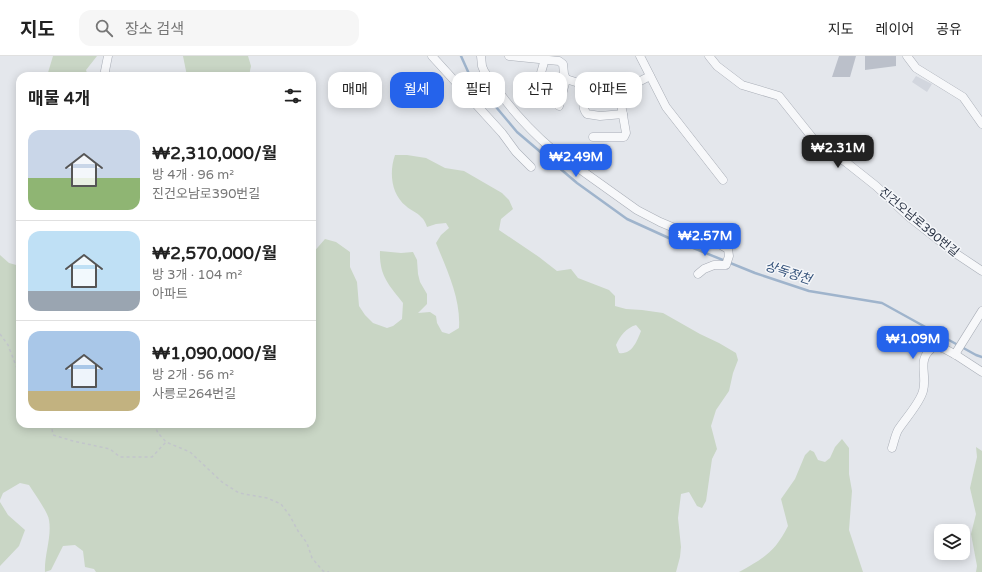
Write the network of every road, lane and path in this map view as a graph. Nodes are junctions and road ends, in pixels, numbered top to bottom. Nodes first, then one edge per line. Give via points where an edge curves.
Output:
1 (108, 56) edge
2 (432, 56) edge
3 (481, 56) edge
4 (510, 56) edge
5 (640, 56) edge
6 (709, 56) edge
7 (907, 56) edge
8 (546, 59) junction
9 (105, 72) edge
10 (542, 72) edge
11 (564, 72) edge
12 (650, 76) junction
13 (642, 80) edge
14 (584, 108) edge
15 (622, 108) edge
16 (623, 114) junction
17 (982, 124) edge
18 (593, 137) dead end
19 (531, 167) dead end
20 (723, 180) dead end
21 (982, 271) edge
22 (698, 274) dead end
23 (982, 311) edge
24 (0, 334) edge
25 (956, 353) junction
26 (16, 366) edge
27 (982, 372) edge
28 (51, 428) edge
29 (156, 428) edge
30 (166, 442) junction
31 (892, 448) dead end
32 (329, 572) edge

1 - 9 street
2 - 19 street
3 - 22 street via 486,74 513,109 548,145 630,206 660,222 726,247 729,252 725,266 708,266
4 - 8 street
5 - 12 street
6 - 21 street, 진건오남로390번길 via 717,66 742,85 780,96 815,141 876,186 954,253
7 - 17 street via 916,68 963,97
8 - 10 street
8 - 11 street via 561,62
12 - 13 street
12 - 20 street via 666,107
14 - 16 street via 587,114 600,116
15 - 16 street
16 - 18 street via 626,133 624,137
23 - 25 street
24 - 26 path via 8,345
25 - 27 street
25 - 31 street via 936,346 929,350 923,362 923,392 898,431
28 - 30 path via 53,435 110,449 120,457 152,456
29 - 30 path
30 - 32 path via 190,452 222,482 239,493 267,498 281,504 307,543 312,558 323,571

